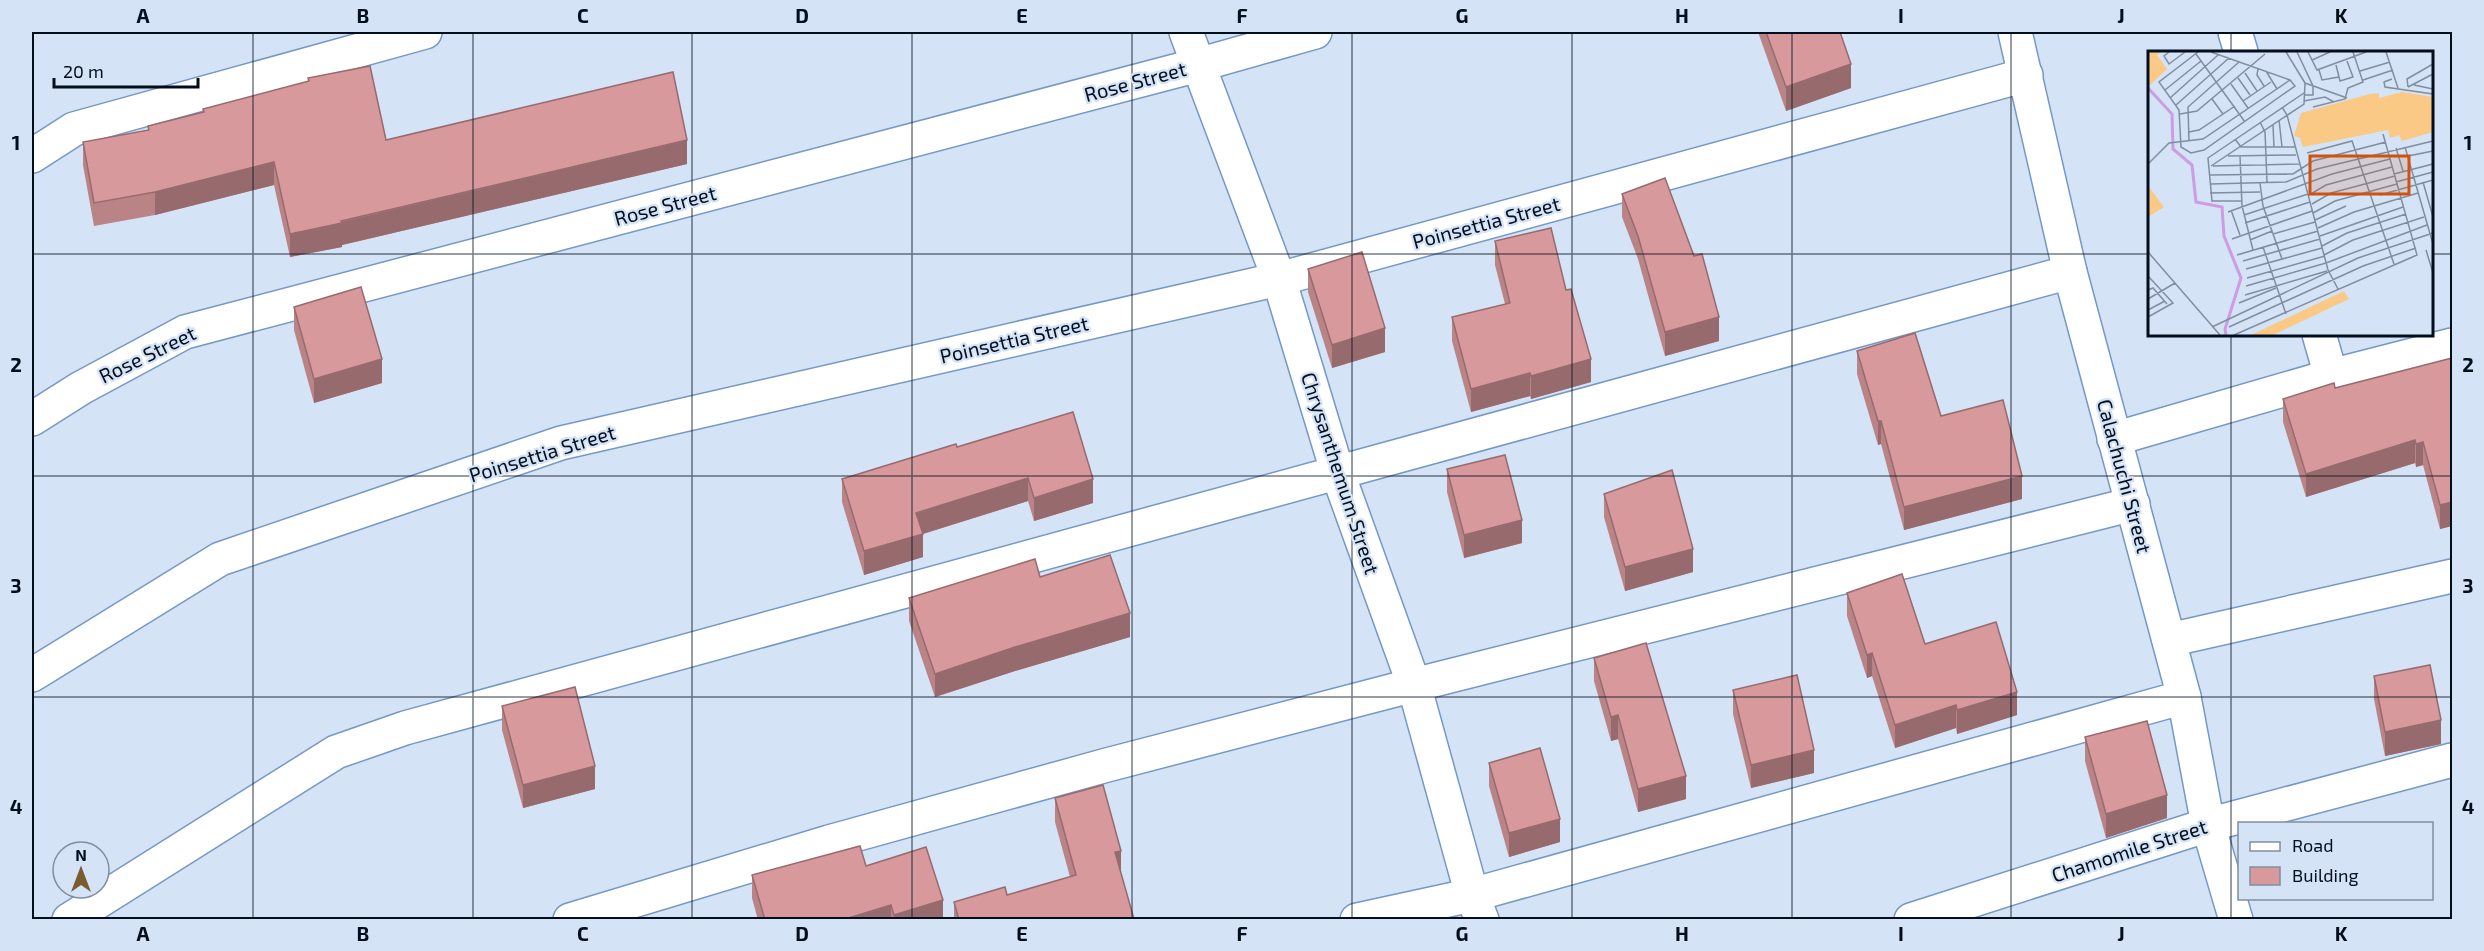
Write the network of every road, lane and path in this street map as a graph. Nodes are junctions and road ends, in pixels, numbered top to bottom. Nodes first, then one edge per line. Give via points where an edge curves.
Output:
1 (425, 32) edge
2 (1186, 32) edge
3 (1315, 32) edge
4 (2015, 32) edge
5 (2235, 32) edge
6 (2241, 51) edge
7 (1198, 64) junction
8 (2026, 75) junction
9 (32, 156) edge
10 (2070, 272) junction
11 (1279, 279) junction
12 (2320, 336) edge
13 (2452, 345) edge
14 (2331, 376) junction
15 (32, 419) edge
16 (2114, 439) junction
17 (1338, 474) junction
18 (2133, 504) junction
19 (2452, 576) edge
20 (2169, 640) junction
21 (32, 675) edge
22 (1414, 685) junction
23 (2184, 697) junction
24 (2452, 760) edge
25 (2208, 825) junction
26 (1477, 907) edge
27 (69, 920) edge
28 (570, 920) edge
29 (1356, 920) edge
30 (1911, 920) edge
31 (2236, 920) edge

1 - 9 street via 74,129
2 - 7 street, Chrysanthemum Street
3 - 7 street, Rose Street
4 - 8 street, Calachuchi Street
5 - 6 street
7 - 11 street, Chrysanthemum Street
7 - 15 street, Rose Street via 185,332
8 - 10 street, Calachuchi Street
8 - 11 street, Poinsettia Street
10 - 16 street, Calachuchi Street
10 - 17 street
11 - 17 street, Chrysanthemum Street
11 - 21 street, Poinsettia Street via 561,443 219,559
12 - 14 street
13 - 14 street
14 - 16 street
16 - 18 street, Calachuchi Street
17 - 22 street, Chrysanthemum Street
17 - 27 street via 405,728 336,752
18 - 20 street, Calachuchi Street
18 - 22 street
19 - 20 street
20 - 23 street, Calachuchi Street
22 - 26 street, Chrysanthemum Street
22 - 28 street via 829,842
23 - 25 street, Calachuchi Street
23 - 26 street
24 - 25 street, Chamomile Street
25 - 30 street, Chamomile Street
25 - 31 street, Calachuchi Street
26 - 29 street

